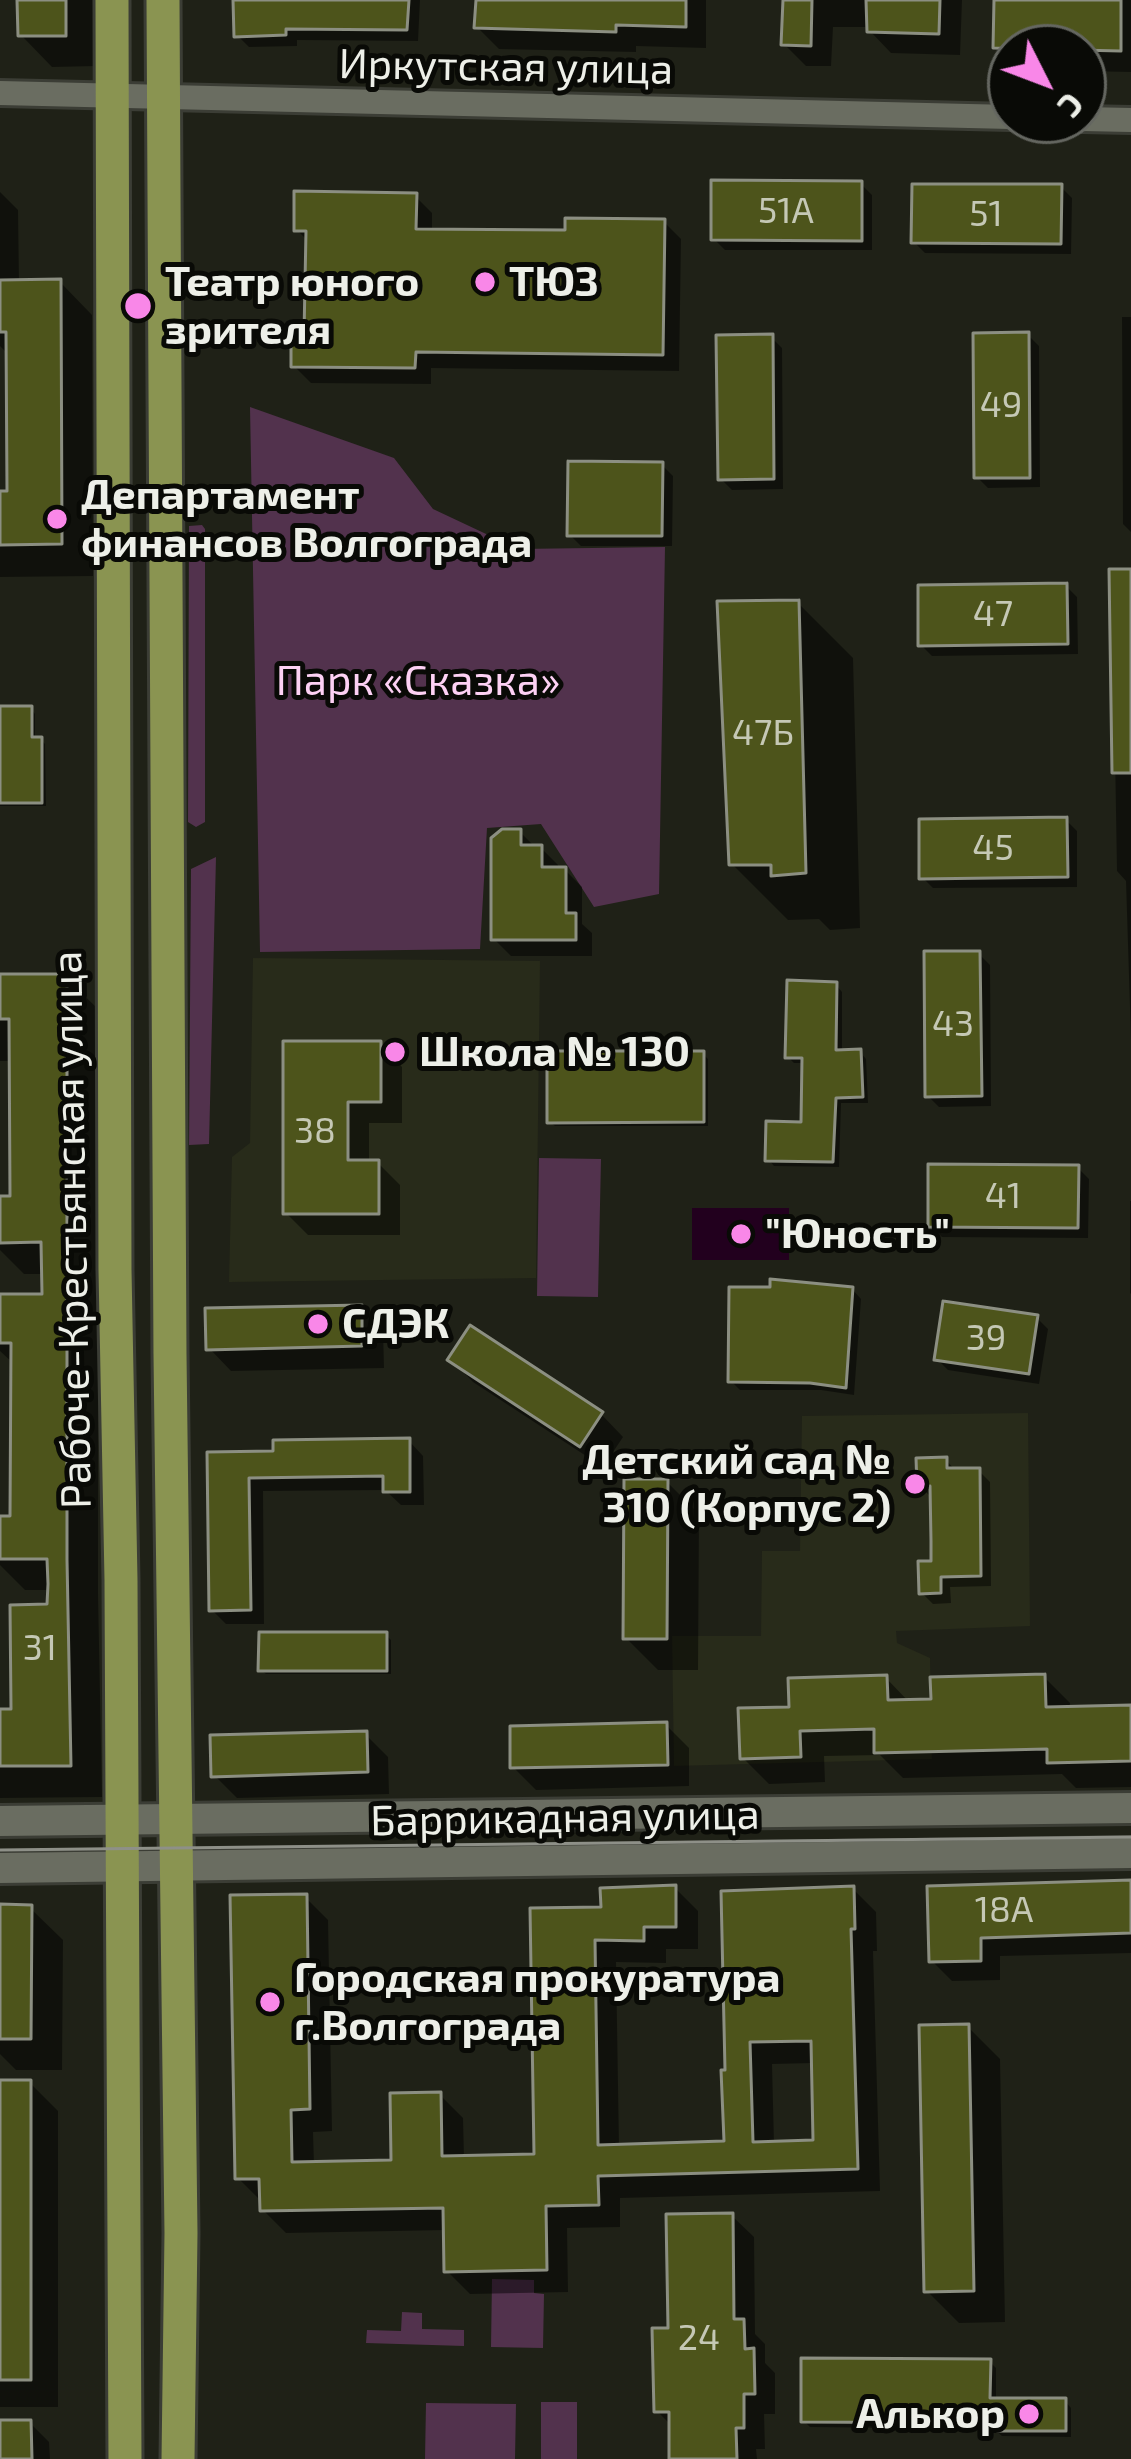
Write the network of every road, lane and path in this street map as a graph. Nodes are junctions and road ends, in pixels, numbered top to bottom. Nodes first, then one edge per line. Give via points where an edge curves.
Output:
1 (112, 0) edge
2 (163, 0) edge
3 (0, 93) edge
4 (110, 98) junction
5 (163, 98) junction
6 (987, 116) edge
7 (1131, 1808) edge
8 (122, 1818) junction
9 (176, 1818) junction
10 (0, 1821) edge
11 (1131, 1853) edge
12 (176, 1865) junction
13 (122, 1866) junction
14 (0, 1868) edge
15 (125, 2459) edge
16 (178, 2459) edge

1 - 4 main road, Рабоче-Крестьянская улица
2 - 5 main road
3 - 4 street, Иркутская улица
4 - 5 street, Иркутская улица
4 - 8 main road, Рабоче-Крестьянская улица
5 - 6 street, Иркутская улица
5 - 9 main road
7 - 9 street, Баррикадная улица
8 - 9 street, Баррикадная улица
8 - 10 street, Баррикадная улица
8 - 13 main road, Рабоче-Крестьянская улица
9 - 12 main road
11 - 12 street, Баррикадная улица
12 - 13 street, Баррикадная улица
12 - 16 main road
13 - 14 street, Баррикадная улица
13 - 15 main road, Рабоче-Крестьянская улица

